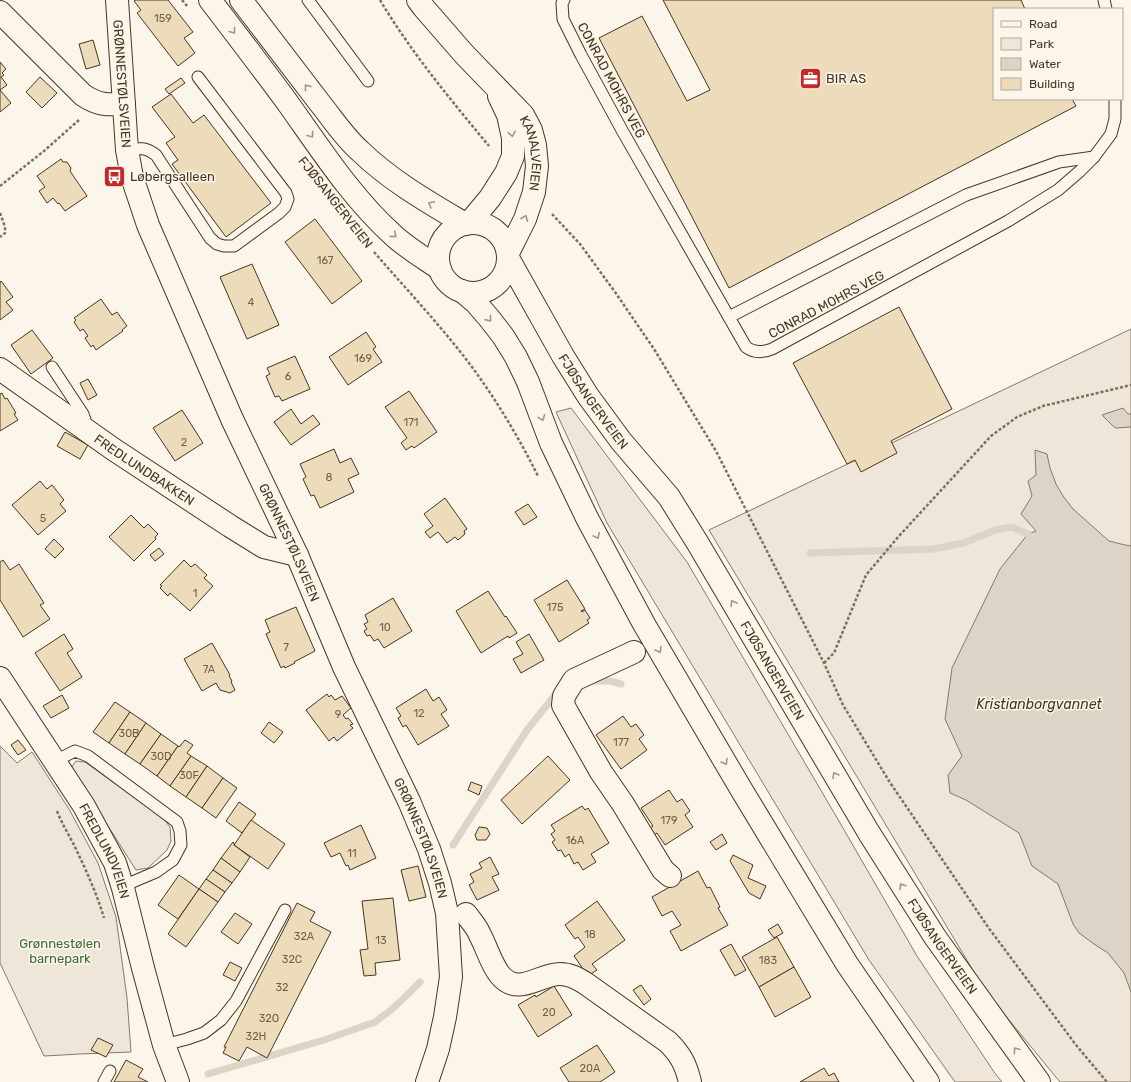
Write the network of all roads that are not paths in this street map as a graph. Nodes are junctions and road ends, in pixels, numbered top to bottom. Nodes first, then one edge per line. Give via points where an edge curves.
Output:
1 (117, 0) edge
2 (210, 0) edge
3 (241, 0) edge
4 (308, 0) edge
5 (418, 0) edge
6 (564, 0) edge
7 (0, 12) edge
8 (198, 77) dead end
9 (368, 81) dead end
10 (493, 85) junction
11 (1115, 100) edge
12 (124, 104) junction
13 (127, 150) junction
14 (1094, 156) junction
15 (467, 224) junction
16 (508, 256) junction
17 (440, 269) junction
18 (462, 291) junction
19 (729, 317) junction
20 (52, 367) dead end
21 (0, 369) edge
22 (84, 428) junction
23 (297, 555) junction
24 (634, 652) dead end
25 (0, 678) edge
26 (54, 761) junction
27 (670, 876) dead end
28 (123, 886) junction
29 (285, 910) dead end
30 (466, 914) dead end
31 (164, 1045) junction
32 (110, 1071) dead end
33 (104, 1082) edge
34 (178, 1082) edge
35 (427, 1082) edge
36 (690, 1082) edge
37 (928, 1082) edge
38 (1039, 1082) edge

1 - 12 main road, GRØNNESTØLSVEIEN
2 -> 17 main road, FJØSANGERVEIEN via 370,213 415,253
15 -> 3 main road via 401,186 359,150 342,132
4 - 9 lane
5 - 10 main road, KANALVEIEN
6 - 19 lane, CONRAD MOHRS VEG via 563,19 581,55
7 - 12 main road via 83,95 93,102 107,105
8 - 13 lane via 286,193 288,199 285,207 234,246 217,244 210,238 156,155 142,148
10 -> 15 main road, KANALVEIEN via 508,115 514,156 490,198
16 -> 10 main road, KANALVEIEN via 534,192 537,166 531,130 523,115
11 - 14 lane, CONRAD MOHRS VEG via 1115,119 1111,134
12 - 13 main road, GRØNNESTØLSVEIEN
13 - 23 main road, GRØNNESTØLSVEIEN via 132,177 148,225 232,419
14 - 19 lane via 1059,162 966,195
14 - 19 lane, CONRAD MOHRS VEG via 1058,190 1008,221 772,349 765,352 750,350
15 - 16 main road via 477,223 491,228 502,239
15 - 17 main road via 448,233 442,241
16 - 18 main road via 507,268 497,283 481,292
38 -> 16 main road, FJØSANGERVEIEN via 935,937 869,833 698,542 669,497 621,441 588,396
17 - 18 main road via 449,284
18 -> 37 main road via 489,318 516,357 551,443 587,518 644,624 847,964
20 - 22 lane via 83,414
21 - 22 main road, FREDLUNDBAKKEN
22 - 23 main road, FREDLUNDBAKKEN via 264,547
23 - 35 main road, GRØNNESTØLSVEIEN via 344,667 409,801 440,883 447,913 451,977 438,1049
24 - 27 main road via 574,680 564,696 563,705 663,870
25 - 26 main road, FREDLUNDVEIEN
26 - 28 main road, FREDLUNDVEIEN via 84,806 115,863
26 - 28 lane via 75,751 88,756 177,822 181,846 173,860 156,872
28 - 31 main road, FREDLUNDVEIEN
29 - 31 lane via 236,1001 221,1020 204,1033
30 - 36 main road via 479,933 494,966 506,981 522,985 551,975 568,974 575,977 668,1042 682,1059
31 - 34 main road, FREDLUNDVEIEN
32 - 33 lane

